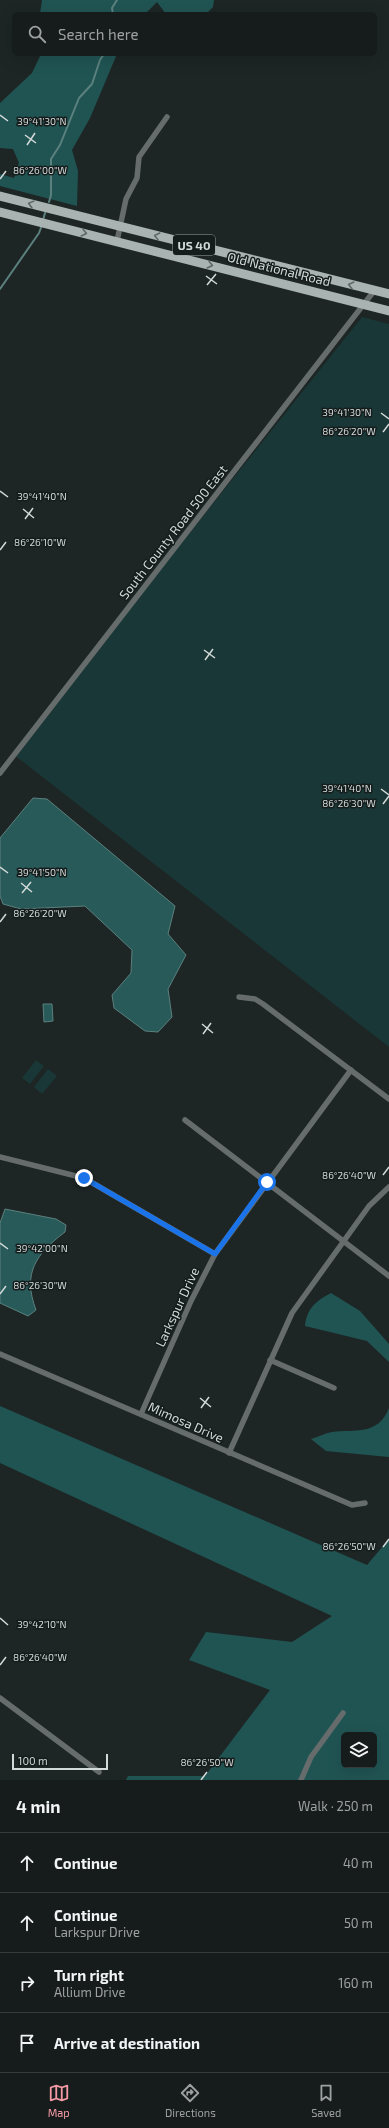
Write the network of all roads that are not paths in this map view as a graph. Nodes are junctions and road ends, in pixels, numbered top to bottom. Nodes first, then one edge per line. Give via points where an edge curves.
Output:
1 (167, 117) dead end
2 (0, 196) edge
3 (0, 212) edge
4 (119, 227) junction
5 (117, 241) junction
6 (374, 290) junction
7 (389, 294) edge
8 (363, 304) junction
9 (389, 311) edge
10 (0, 773) edge
11 (239, 997) dead end
12 (351, 1070) junction
13 (389, 1099) edge
14 (185, 1120) dead end
15 (0, 1157) edge
16 (267, 1182) junction
17 (389, 1187) edge
18 (344, 1241) junction
19 (215, 1254) junction
20 (389, 1276) edge
21 (0, 1354) edge
22 (270, 1360) junction
23 (334, 1388) dead end
24 (141, 1414) junction
25 (229, 1453) junction
26 (365, 1503) dead end
27 (0, 1698) edge
28 (343, 1713) dead end
29 (99, 1772) dead end
30 (301, 1780) edge

1 - 4 street via 139,157 137,178 126,199
4 -> 2 main road, Old National Road / US 40
3 -> 5 main road, Old National Road / US 40
4 - 5 street
6 -> 4 main road, Old National Road / US 40
5 -> 8 main road, Old National Road / US 40
6 - 7 main road, Old National Road / US 40
6 - 8 street, South County Road 500 East
8 - 9 main road, Old National Road / US 40
8 - 10 street, South County Road 500 East
11 - 12 street via 255,999 264,1004
12 - 13 street
12 - 16 street, Larkspur Drive
14 - 16 street
15 - 19 street via 84,1178
16 - 18 street
16 - 19 street, Larkspur Drive
17 - 18 street via 369,1206
18 - 20 street
18 - 22 street via 292,1313
19 - 24 street, Larkspur Drive via 191,1301
21 - 24 street, Mimosa Drive
22 - 23 street
22 - 25 street
24 - 25 street, Mimosa Drive
25 - 26 street, Mimosa Drive via 352,1505
27 - 29 street
28 - 30 street via 310,1757

